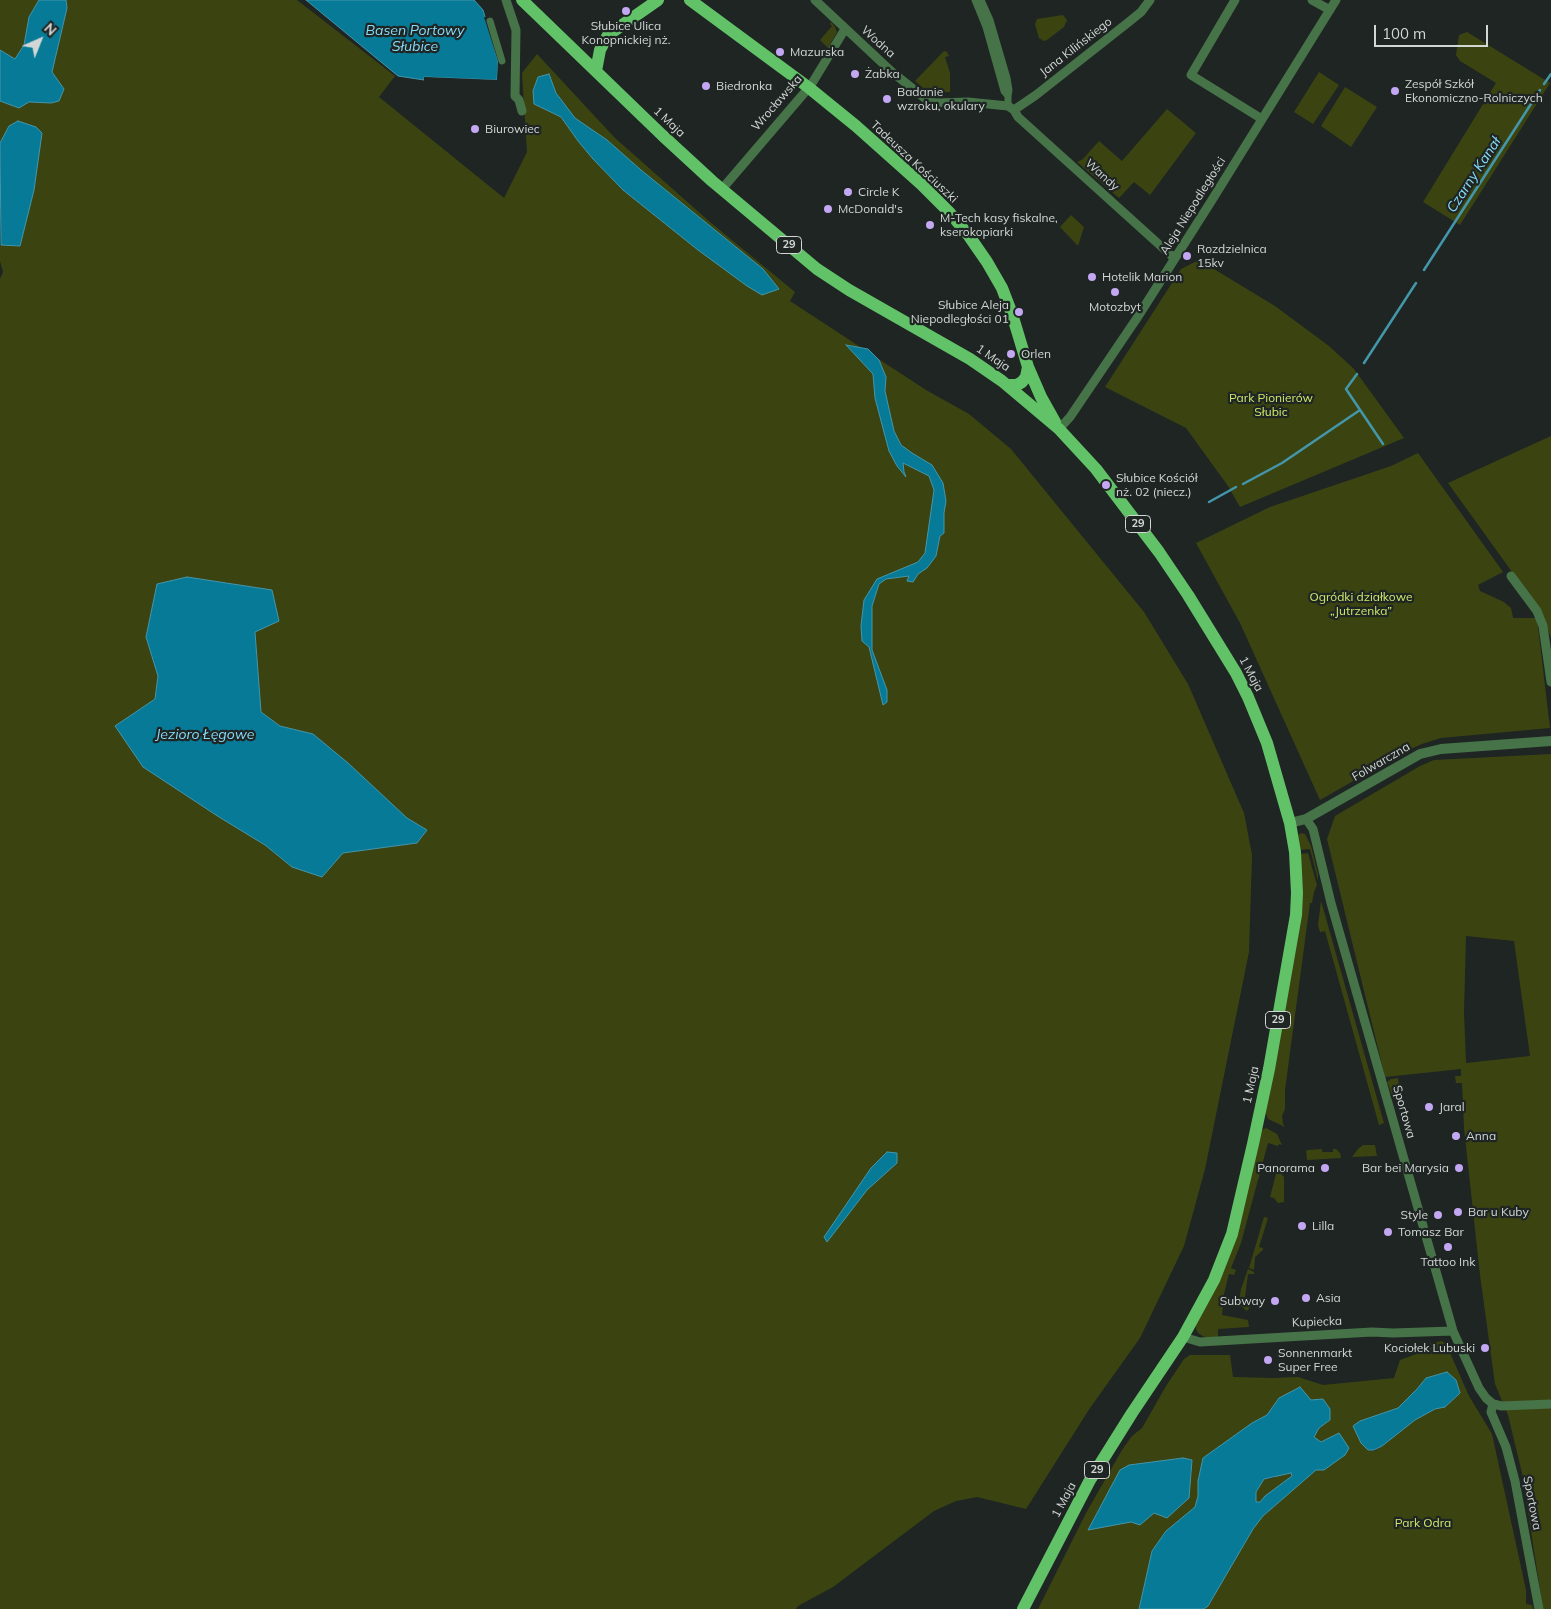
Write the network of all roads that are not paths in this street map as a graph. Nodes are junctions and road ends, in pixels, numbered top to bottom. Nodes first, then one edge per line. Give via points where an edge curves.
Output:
1 (506, 0) edge
2 (522, 0) edge
3 (690, 0) edge
4 (815, 0) edge
5 (975, 0) edge
6 (982, 0) edge
7 (1150, 0) edge
8 (1235, 0) edge
9 (1312, 0) edge
10 (1336, 0) edge
11 (655, 1) edge
12 (1330, 10) junction
13 (490, 21) dead end
14 (845, 29) junction
15 (502, 61) dead end
16 (596, 71) junction
17 (808, 87) junction
18 (1008, 96) junction
19 (1011, 108) junction
20 (522, 112) dead end
21 (1262, 119) junction
22 (722, 189) junction
23 (1174, 258) junction
24 (1028, 368) junction
25 (1008, 385) junction
26 (1059, 429) junction
27 (1511, 576) dead end
28 (1551, 682) edge
29 (1551, 741) edge
30 (1306, 819) junction
31 (1290, 823) junction
32 (1453, 1331) junction
33 (1183, 1337) junction
34 (1493, 1404) junction
35 (1551, 1404) edge
36 (1023, 1609) edge
37 (1540, 1609) edge

1 - 20 street via 516,30 515,96
2 - 16 main road, 1 Maja / 29
3 - 17 main road, Tadeusza Kościuszki / 29
4 - 14 street, Wodna
5 - 18 street
6 - 18 street via 1007,78
7 - 19 street, Jana Kilińskiego via 1141,12 1036,95
8 - 21 street via 1191,75
9 - 12 street
10 - 12 street, Aleja Niepodległości
11 - 16 main road via 608,35 600,50
12 - 21 street, Aleja Niepodległości
13 - 15 street
14 - 17 street, Wrocławska
14 - 19 street, Wodna via 927,100
16 - 22 main road, 1 Maja / 29
17 - 22 street, Wrocławska
17 - 24 main road, Tadeusza Kościuszki / 29 via 921,184 969,236 1002,288
18 - 19 street
19 - 23 street, Wandy
21 - 23 street, Aleja Niepodległości
22 - 25 main road, 1 Maja / 29 via 817,269
23 - 26 street, Aleja Niepodległości via 1137,318
24 - 25 main road via 1022,382
24 - 26 main road, Tadeusza Kościuszki / 29
25 - 26 main road, 1 Maja / 29
26 - 31 main road, 1 Maja / 29 via 1096,469 1153,544 1236,673 1267,742
27 - 28 street via 1543,626
29 - 30 street, Folwarczna via 1441,749 1420,754
30 - 31 street, Folwarczna
30 - 32 street, Sportowa via 1312,829
31 - 33 main road, 1 Maja / 29 via 1296,869 1296,915 1253,1144 1232,1234 1214,1280
32 - 33 street, Kupiecka via 1372,1332 1200,1342
32 - 34 street, Sportowa via 1479,1388
33 - 36 main road, 1 Maja / 29 via 1090,1480
34 - 35 street
34 - 37 street, Sportowa via 1491,1412 1506,1447 1515,1482

